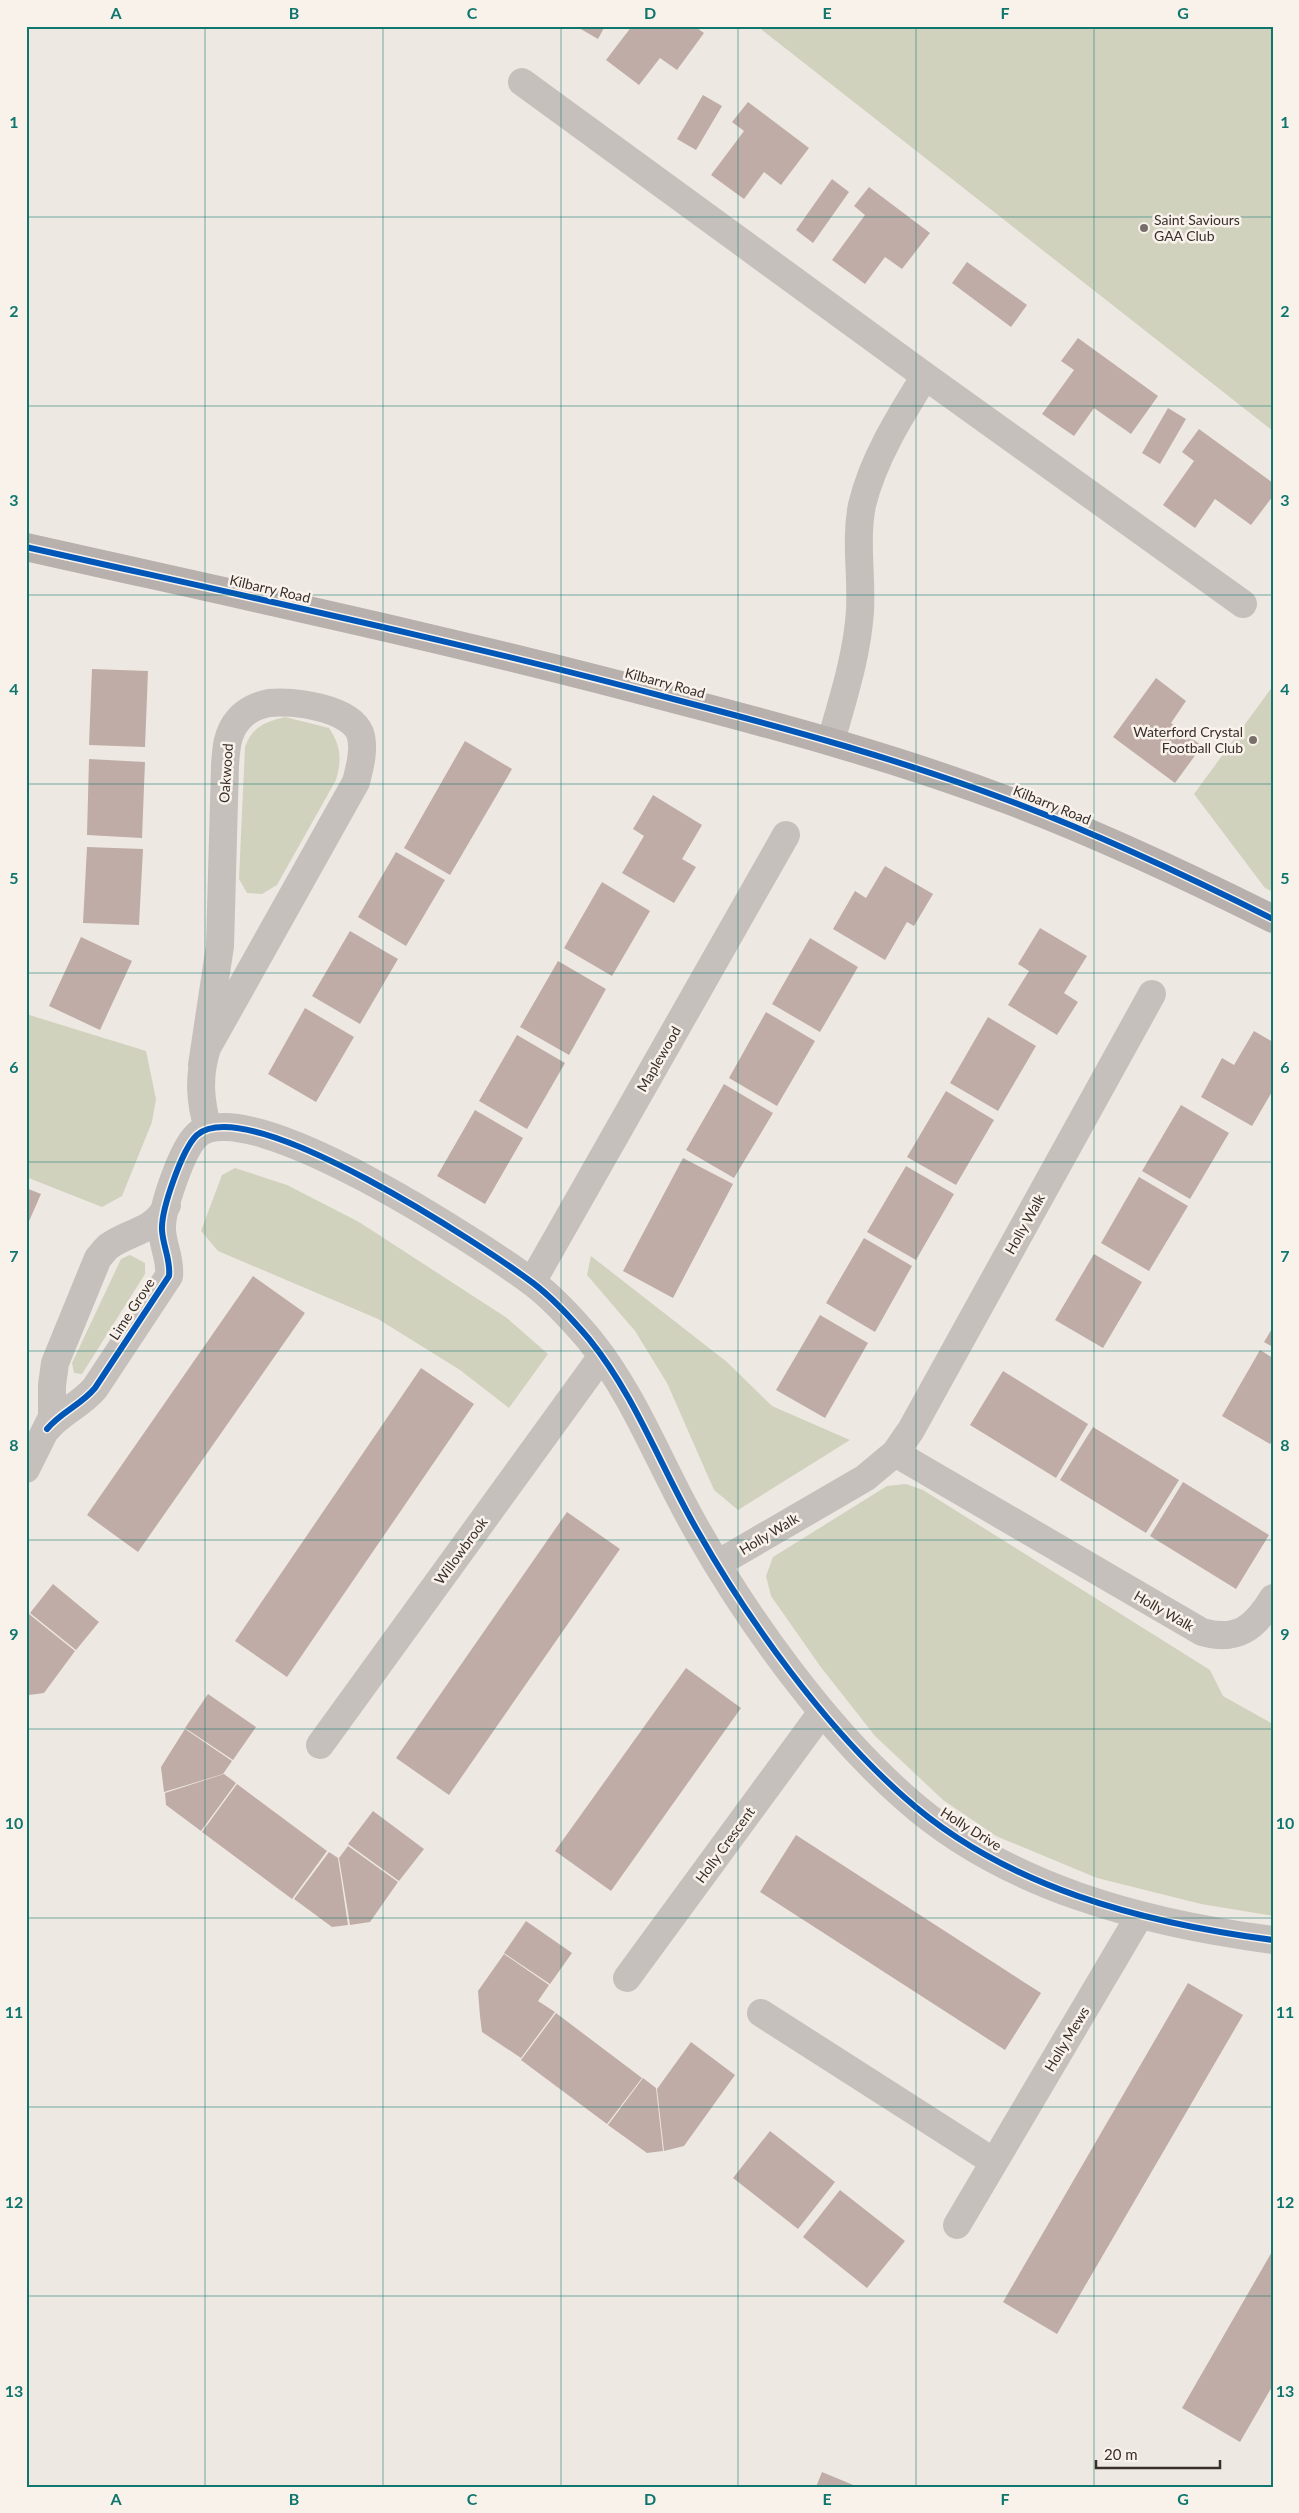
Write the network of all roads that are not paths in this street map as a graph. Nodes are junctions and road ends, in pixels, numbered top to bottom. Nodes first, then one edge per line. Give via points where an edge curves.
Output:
1 (522, 82) dead end
2 (925, 376) junction
3 (26, 547) edge
4 (1243, 604) dead end
5 (831, 740) junction
6 (786, 835) dead end
7 (1273, 919) edge
8 (1152, 994) dead end
9 (202, 1065) junction
10 (208, 1129) junction
11 (167, 1205) junction
12 (532, 1282) junction
13 (602, 1356) junction
14 (48, 1429) junction
15 (895, 1453) junction
16 (26, 1469) edge
17 (717, 1564) junction
18 (1273, 1598) edge
19 (822, 1712) junction
20 (320, 1745) dead end
21 (1140, 1915) junction
22 (1273, 1940) edge
23 (627, 1978) dead end
24 (761, 2013) dead end
25 (994, 2162) junction
26 (957, 2225) dead end

1 - 2 street
2 - 4 street
2 - 5 street via 885,446 866,491 859,542 858,634
3 - 5 street, Kilbarry Road via 562,669
5 - 7 street, Kilbarry Road via 1008,800 1097,836
6 - 12 street, Maplewood
8 - 15 street, Holly Walk via 911,1430
9 - 9 street, Oakwood via 212,1036 356,782 362,757 360,734 348,718 338,713 288,704 267,704 247,712 229,734 225,766 219,960
9 - 10 street, Oakwood via 200,1098
10 - 11 street, Lime Grove via 198,1134 188,1148
10 - 12 street, Holly Drive via 235,1128 258,1132 342,1166 412,1205
11 - 14 street, Lime Grove via 162,1231 170,1263 168,1276 95,1388
11 - 14 street, Lime Grove via 154,1224 110,1245 98,1258 55,1363 53,1412
12 - 13 street, Holly Drive via 567,1314
13 - 17 street, Holly Drive via 632,1403
13 - 20 street, Willowbrook
14 - 16 street, Lime Grove
15 - 17 street, Holly Walk via 865,1478
15 - 18 street, Holly Walk via 1202,1632 1228,1635 1246,1630 1260,1618
17 - 19 street, Holly Drive
19 - 21 street, Holly Drive via 906,1800 965,1843 1034,1879
19 - 23 street, Holly Crescent
21 - 22 street, Holly Drive
21 - 25 street, Holly Mews
24 - 25 street
25 - 26 street, Holly Mews

